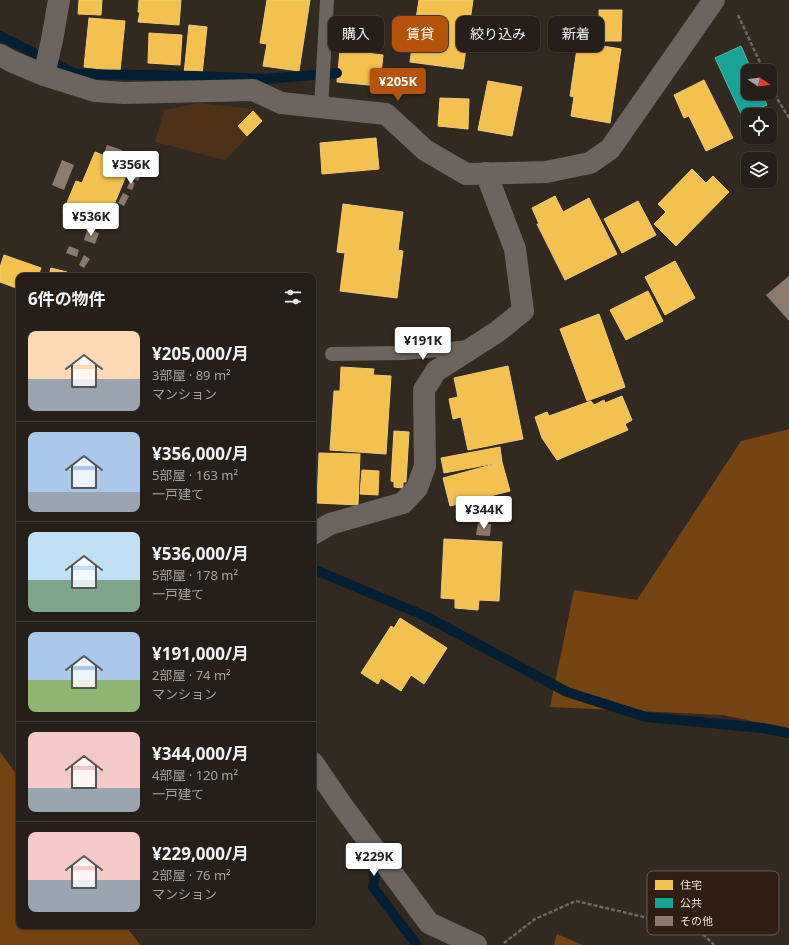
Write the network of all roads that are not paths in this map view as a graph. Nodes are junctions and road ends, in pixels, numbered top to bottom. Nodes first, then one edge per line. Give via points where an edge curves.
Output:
1 (59, 0) edge
2 (327, 0) edge
3 (714, 0) edge
4 (0, 55) edge
5 (45, 73) junction
6 (321, 102) junction
7 (486, 173) junction
8 (474, 346) junction
9 (332, 354) dead end
10 (316, 532) edge
11 (316, 767) edge
12 (476, 945) edge

1 - 5 street
2 - 6 lane
3 - 7 street via 610,149 590,163 546,172
4 - 5 street
5 - 6 street via 95,91 124,93 253,90 281,103
6 - 7 street via 386,114 425,150 466,174
7 - 8 street via 515,249 522,311 497,332
8 - 9 lane via 404,353
8 - 10 street via 436,371 424,390 425,466 417,488 403,503 330,524
11 - 12 street via 429,923

